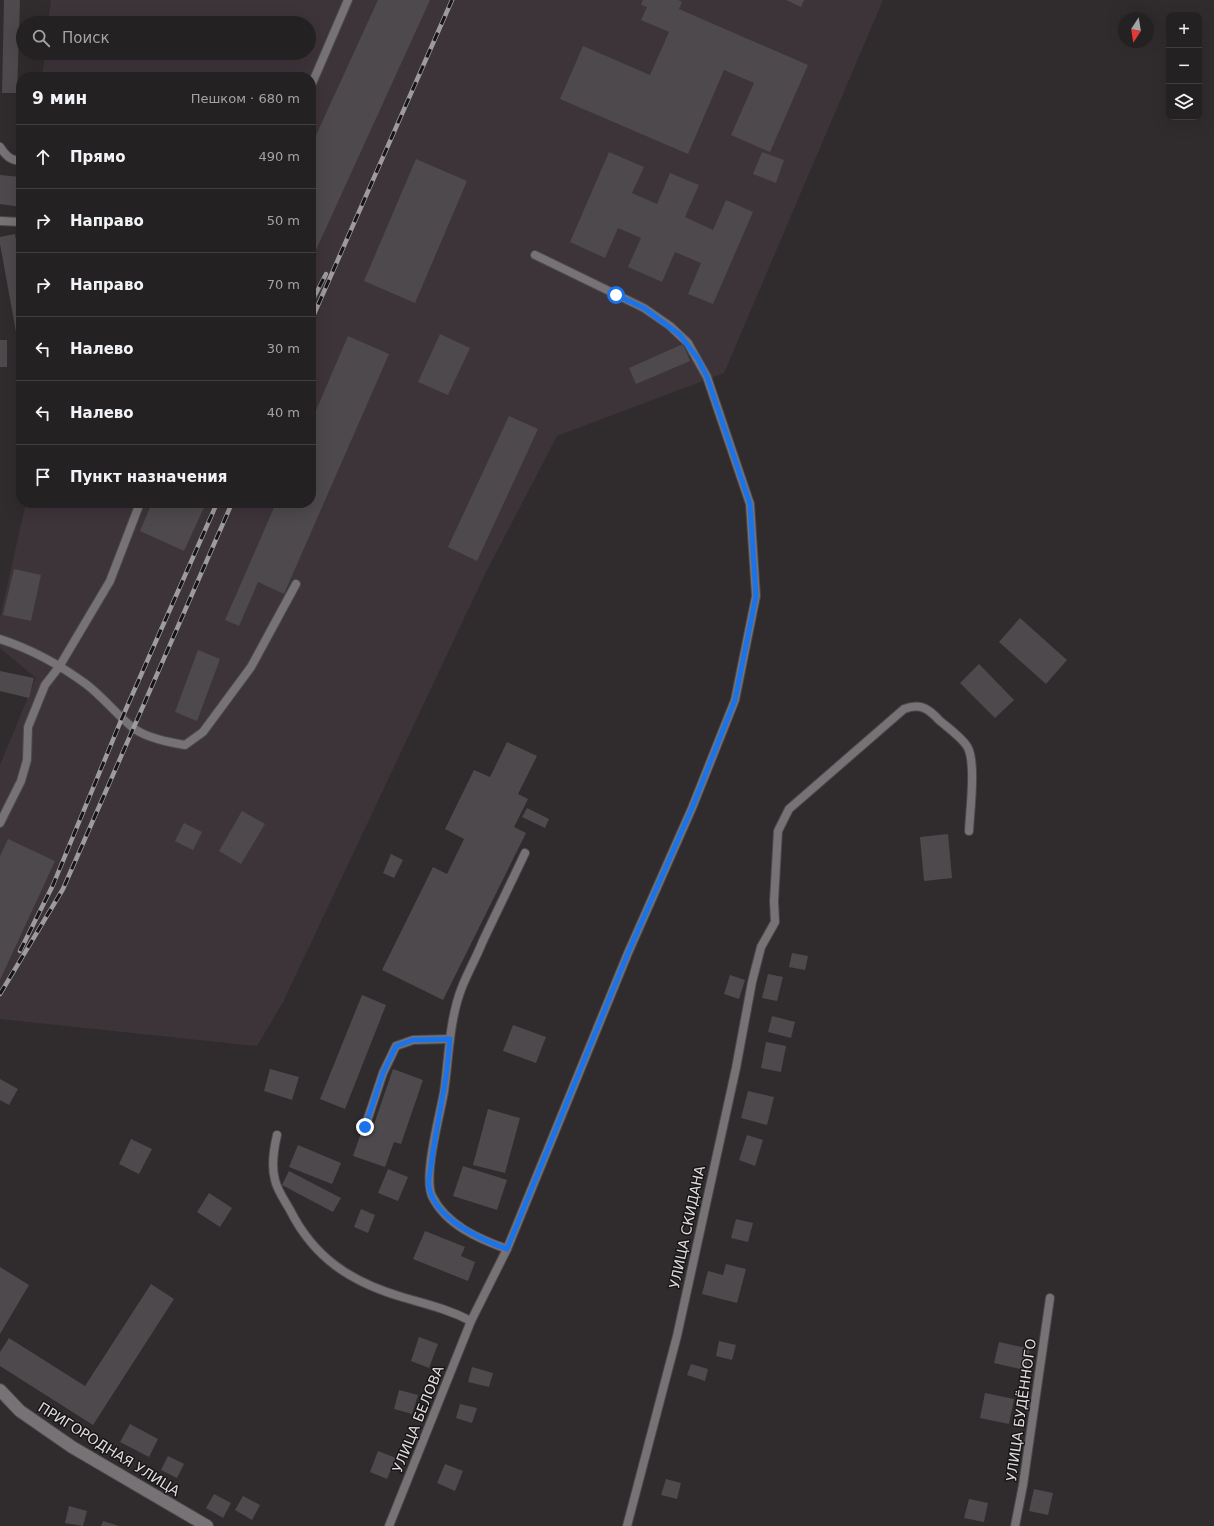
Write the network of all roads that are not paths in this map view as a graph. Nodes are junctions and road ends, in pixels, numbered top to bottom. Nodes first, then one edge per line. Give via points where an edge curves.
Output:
1 (348, 0) edge
2 (316, 74) edge
3 (0, 147) edge
4 (16, 161) edge
5 (0, 221) edge
6 (16, 222) edge
7 (535, 255) dead end
8 (138, 508) edge
9 (296, 584) dead end
10 (0, 639) edge
11 (59, 667) junction
12 (0, 822) edge
13 (969, 831) dead end
14 (525, 853) dead end
15 (450, 1039) junction
16 (365, 1127) dead end
17 (277, 1135) dead end
18 (507, 1249) junction
19 (1050, 1298) dead end
20 (470, 1321) junction
21 (0, 1390) edge
22 (207, 1526) edge
23 (389, 1526) edge
24 (627, 1526) edge
25 (1015, 1526) edge

1 - 2 lane
3 - 4 lane via 5,156
5 - 6 lane
7 - 18 lane, УЛИЦА БЕЛОВА via 644,308 670,326 688,343 707,377 750,504 756,596 735,700
8 - 11 lane via 110,581
9 - 11 lane via 251,667 203,732 185,745 164,741 134,729 87,685
10 - 11 lane via 21,646
11 - 12 lane via 44,685 28,727 27,760 21,782
13 - 24 lane, УЛИЦА СКИДАНА via 972,763 968,747 937,717 922,706 913,705 904,709 790,809 778,831 775,922 761,947 752,982 736,1068 676,1336
14 - 15 lane via 461,988
15 - 16 lane via 413,1040 396,1046 383,1073
15 - 18 lane via 444,1092 434,1136 429,1186 442,1212 460,1227 482,1240
17 - 20 lane via 274,1151 275,1180 298,1226 323,1256 343,1273 372,1286 440,1307
18 - 20 lane, УЛИЦА БЕЛОВА
19 - 25 lane, УЛИЦА БУДЁННОГО
20 - 23 lane, УЛИЦА БЕЛОВА
21 - 22 street, ПРИГОРОДНАЯ УЛИЦА via 20,1411 72,1447

